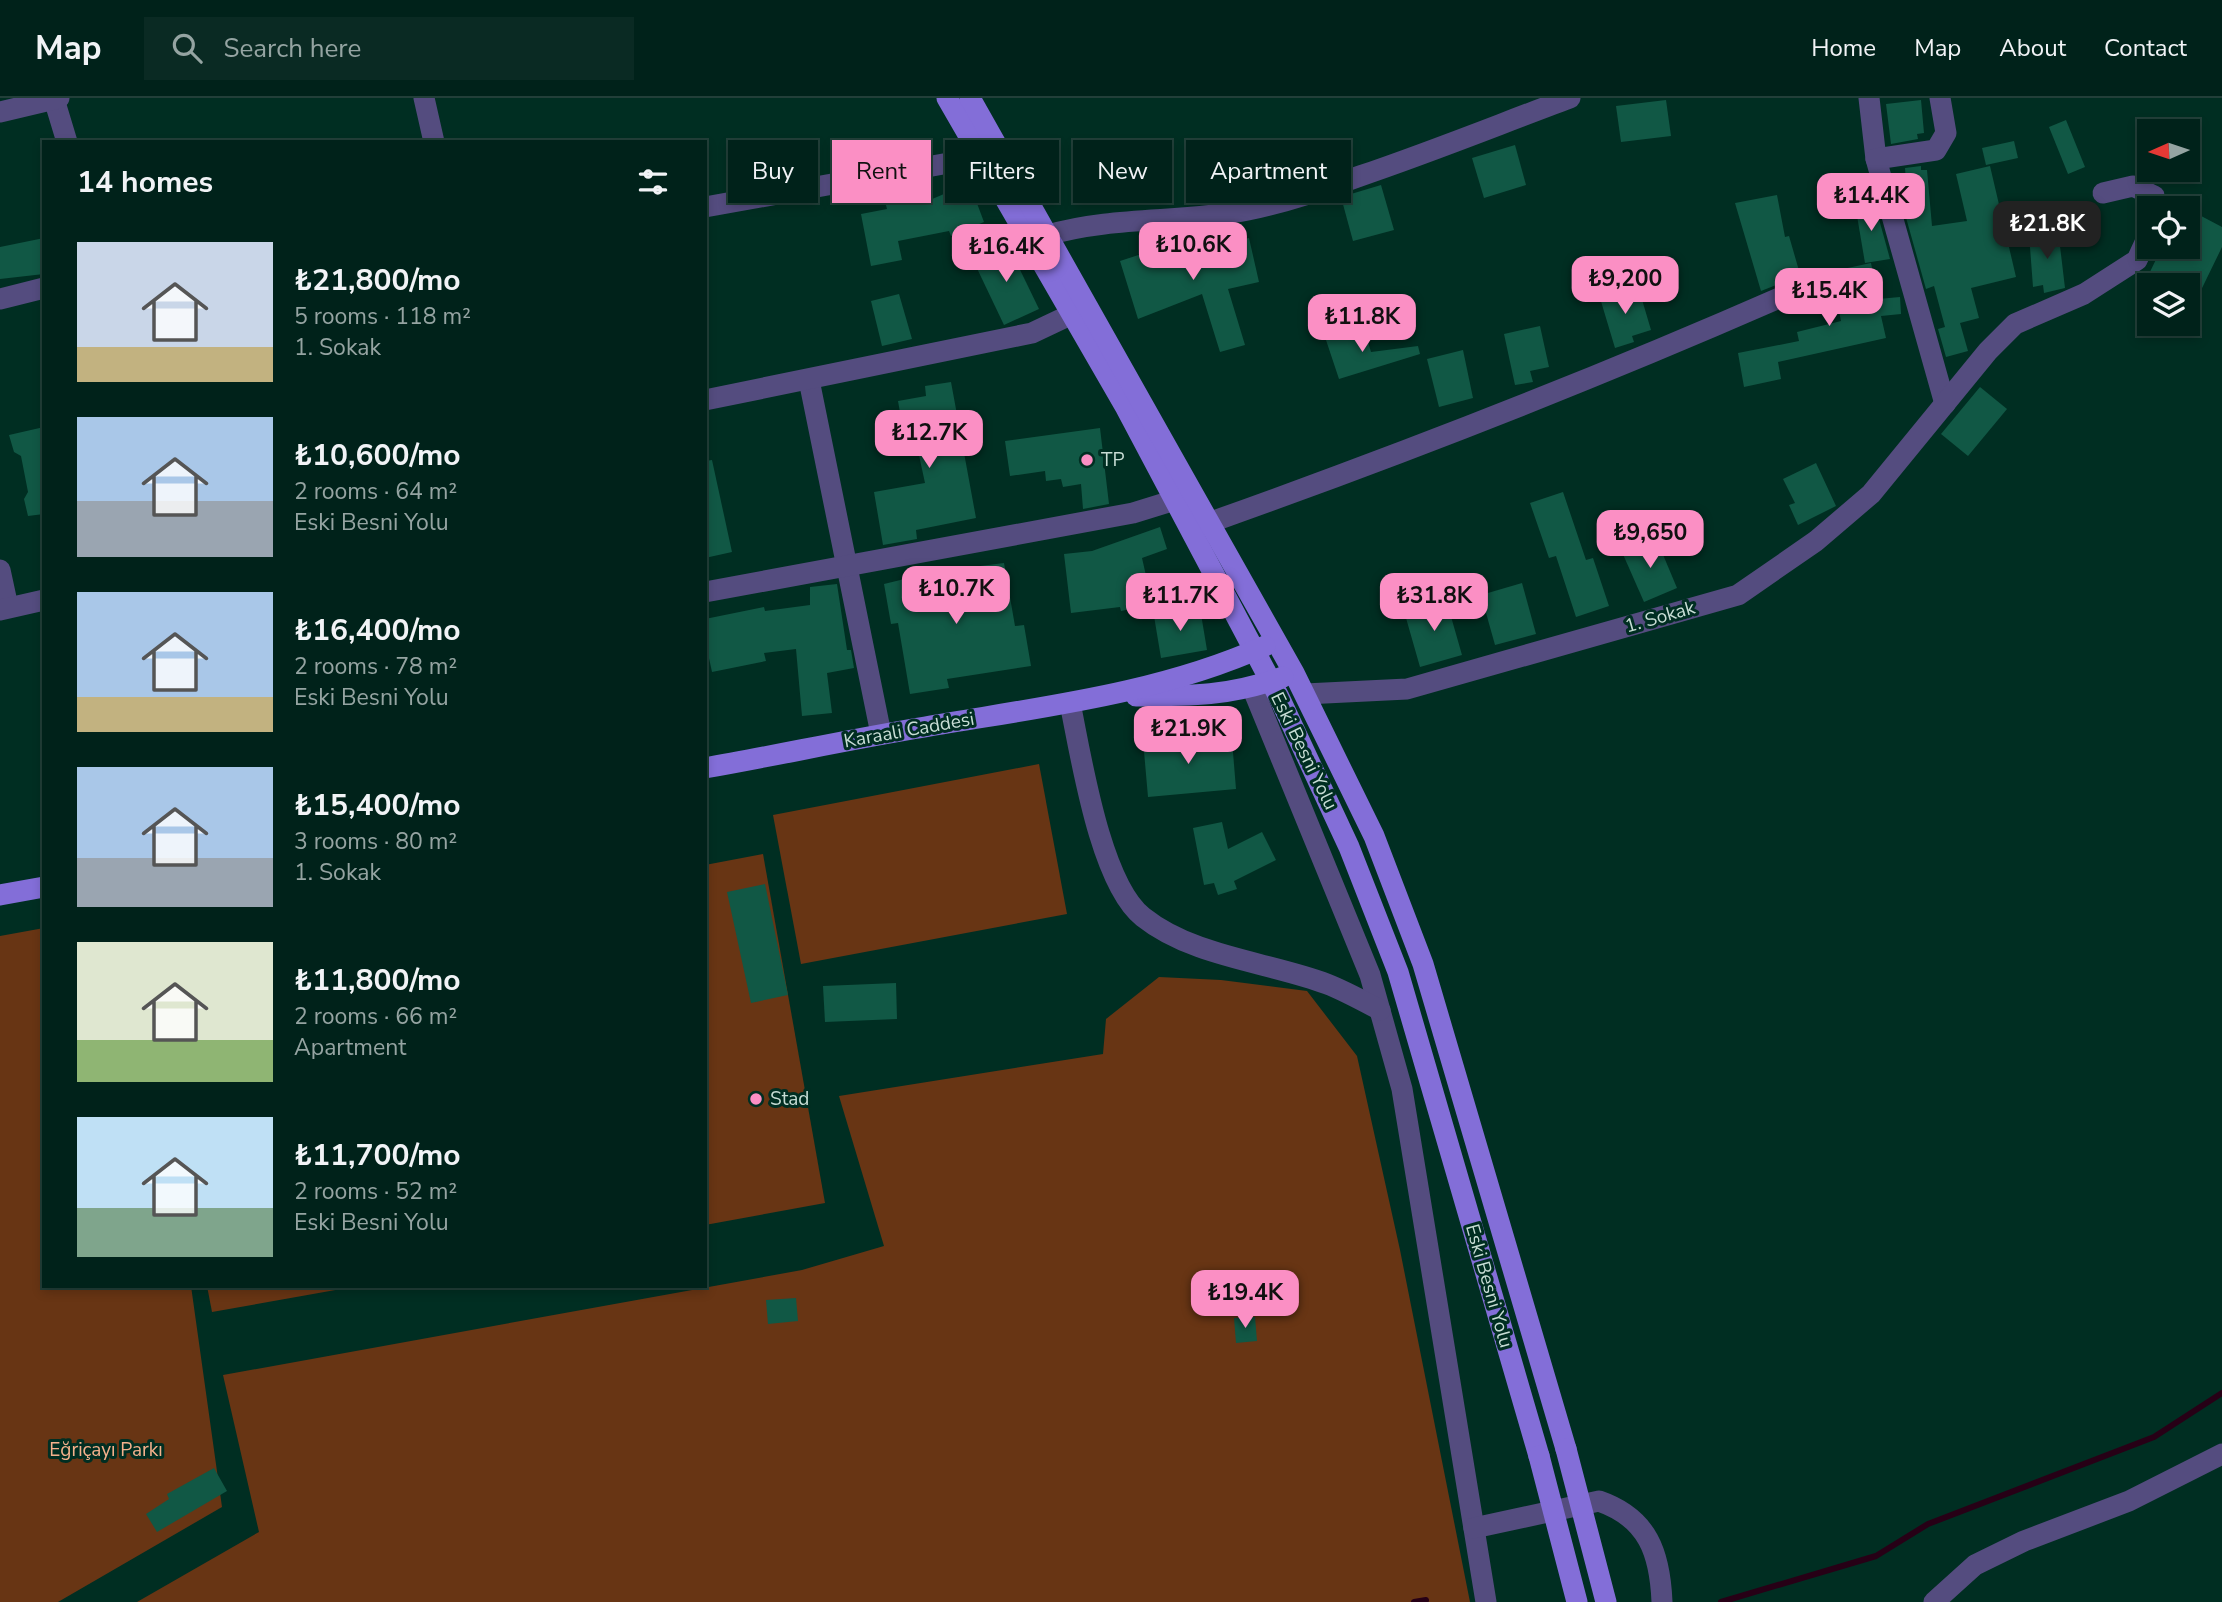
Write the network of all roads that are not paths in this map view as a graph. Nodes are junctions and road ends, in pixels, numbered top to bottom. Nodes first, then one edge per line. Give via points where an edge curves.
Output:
1 (424, 98) edge
2 (947, 98) edge
3 (970, 98) edge
4 (1570, 98) edge
5 (1869, 98) edge
6 (1940, 98) edge
7 (56, 99) edge
8 (0, 112) edge
9 (67, 140) edge
10 (434, 140) edge
11 (972, 140) edge
12 (1876, 159) junction
13 (945, 164) edge
14 (2103, 193) dead end
15 (2154, 196) edge
16 (1008, 203) edge
17 (707, 207) edge
18 (1048, 235) junction
19 (2137, 259) edge
20 (42, 288) edge
21 (1786, 295) dead end
22 (0, 299) edge
23 (1070, 315) junction
24 (809, 380) junction
25 (707, 400) edge
26 (1945, 404) junction
27 (1175, 500) junction
28 (1211, 522) junction
29 (846, 565) junction
30 (0, 570) edge
31 (707, 592) edge
32 (42, 600) edge
33 (4, 608) edge
34 (1277, 640) junction
35 (1253, 651) junction
36 (1294, 673) junction
37 (1261, 684) junction
38 (1305, 694) junction
39 (1113, 695) junction
40 (1070, 703) junction
41 (881, 734) junction
42 (707, 768) edge
43 (42, 887) edge
44 (0, 895) edge
45 (1380, 1010) junction
46 (2222, 1454) edge
47 (1474, 1528) junction
48 (1486, 1602) edge
49 (1577, 1602) edge
50 (1606, 1602) edge
51 (1662, 1602) edge
52 (1934, 1602) edge

1 - 10 street
2 - 11 main road, Eski Besni Yolu
3 - 18 main road, Eski Besni Yolu
4 - 18 street via 1408,160 1259,207 1177,220 1076,226
5 - 12 street
6 - 12 street via 1946,133 1936,150
7 - 8 street
7 - 9 street
12 - 26 street
13 - 17 street
14 - 15 street via 2133,186
16 - 23 main road, Eski Besni Yolu
18 - 28 main road, Eski Besni Yolu
19 - 26 street, 1. Sokak via 2084,294 2015,324
20 - 22 street
21 - 28 street via 1454,433
23 - 24 street via 1032,333
23 - 27 main road, Eski Besni Yolu
24 - 25 street
24 - 29 street
26 - 38 street, 1. Sokak via 1871,494 1816,541 1738,595 1407,689
27 - 29 street via 1133,513
27 - 35 main road, Eski Besni Yolu
28 - 34 main road, Eski Besni Yolu
29 - 31 street
29 - 41 street
30 - 33 street
32 - 33 street
34 - 35 main road
34 - 36 main road, Eski Besni Yolu
35 - 37 main road, Eski Besni Yolu
35 - 39 main road via 1233,661
36 - 37 main road
36 - 38 main road, Eski Besni Yolu
37 - 39 main road via 1203,696
37 - 45 street
37 - 49 main road, Eski Besni Yolu, bridge via 1349,846 1383,930 1539,1456
38 - 50 main road, Eski Besni Yolu, bridge via 1374,836 1408,920 1566,1449
39 - 40 main road, Karaali Caddesi
40 - 41 main road, Karaali Caddesi
40 - 45 street via 1098,836 1126,897 1142,916 1196,946 1328,984
41 - 42 main road, Karaali Caddesi
43 - 44 main road
45 - 47 street via 1402,1089
46 - 52 street via 2129,1501 1975,1565
47 - 48 street
47 - 51 street via 1599,1501 1616,1507 1642,1527 1661,1575

